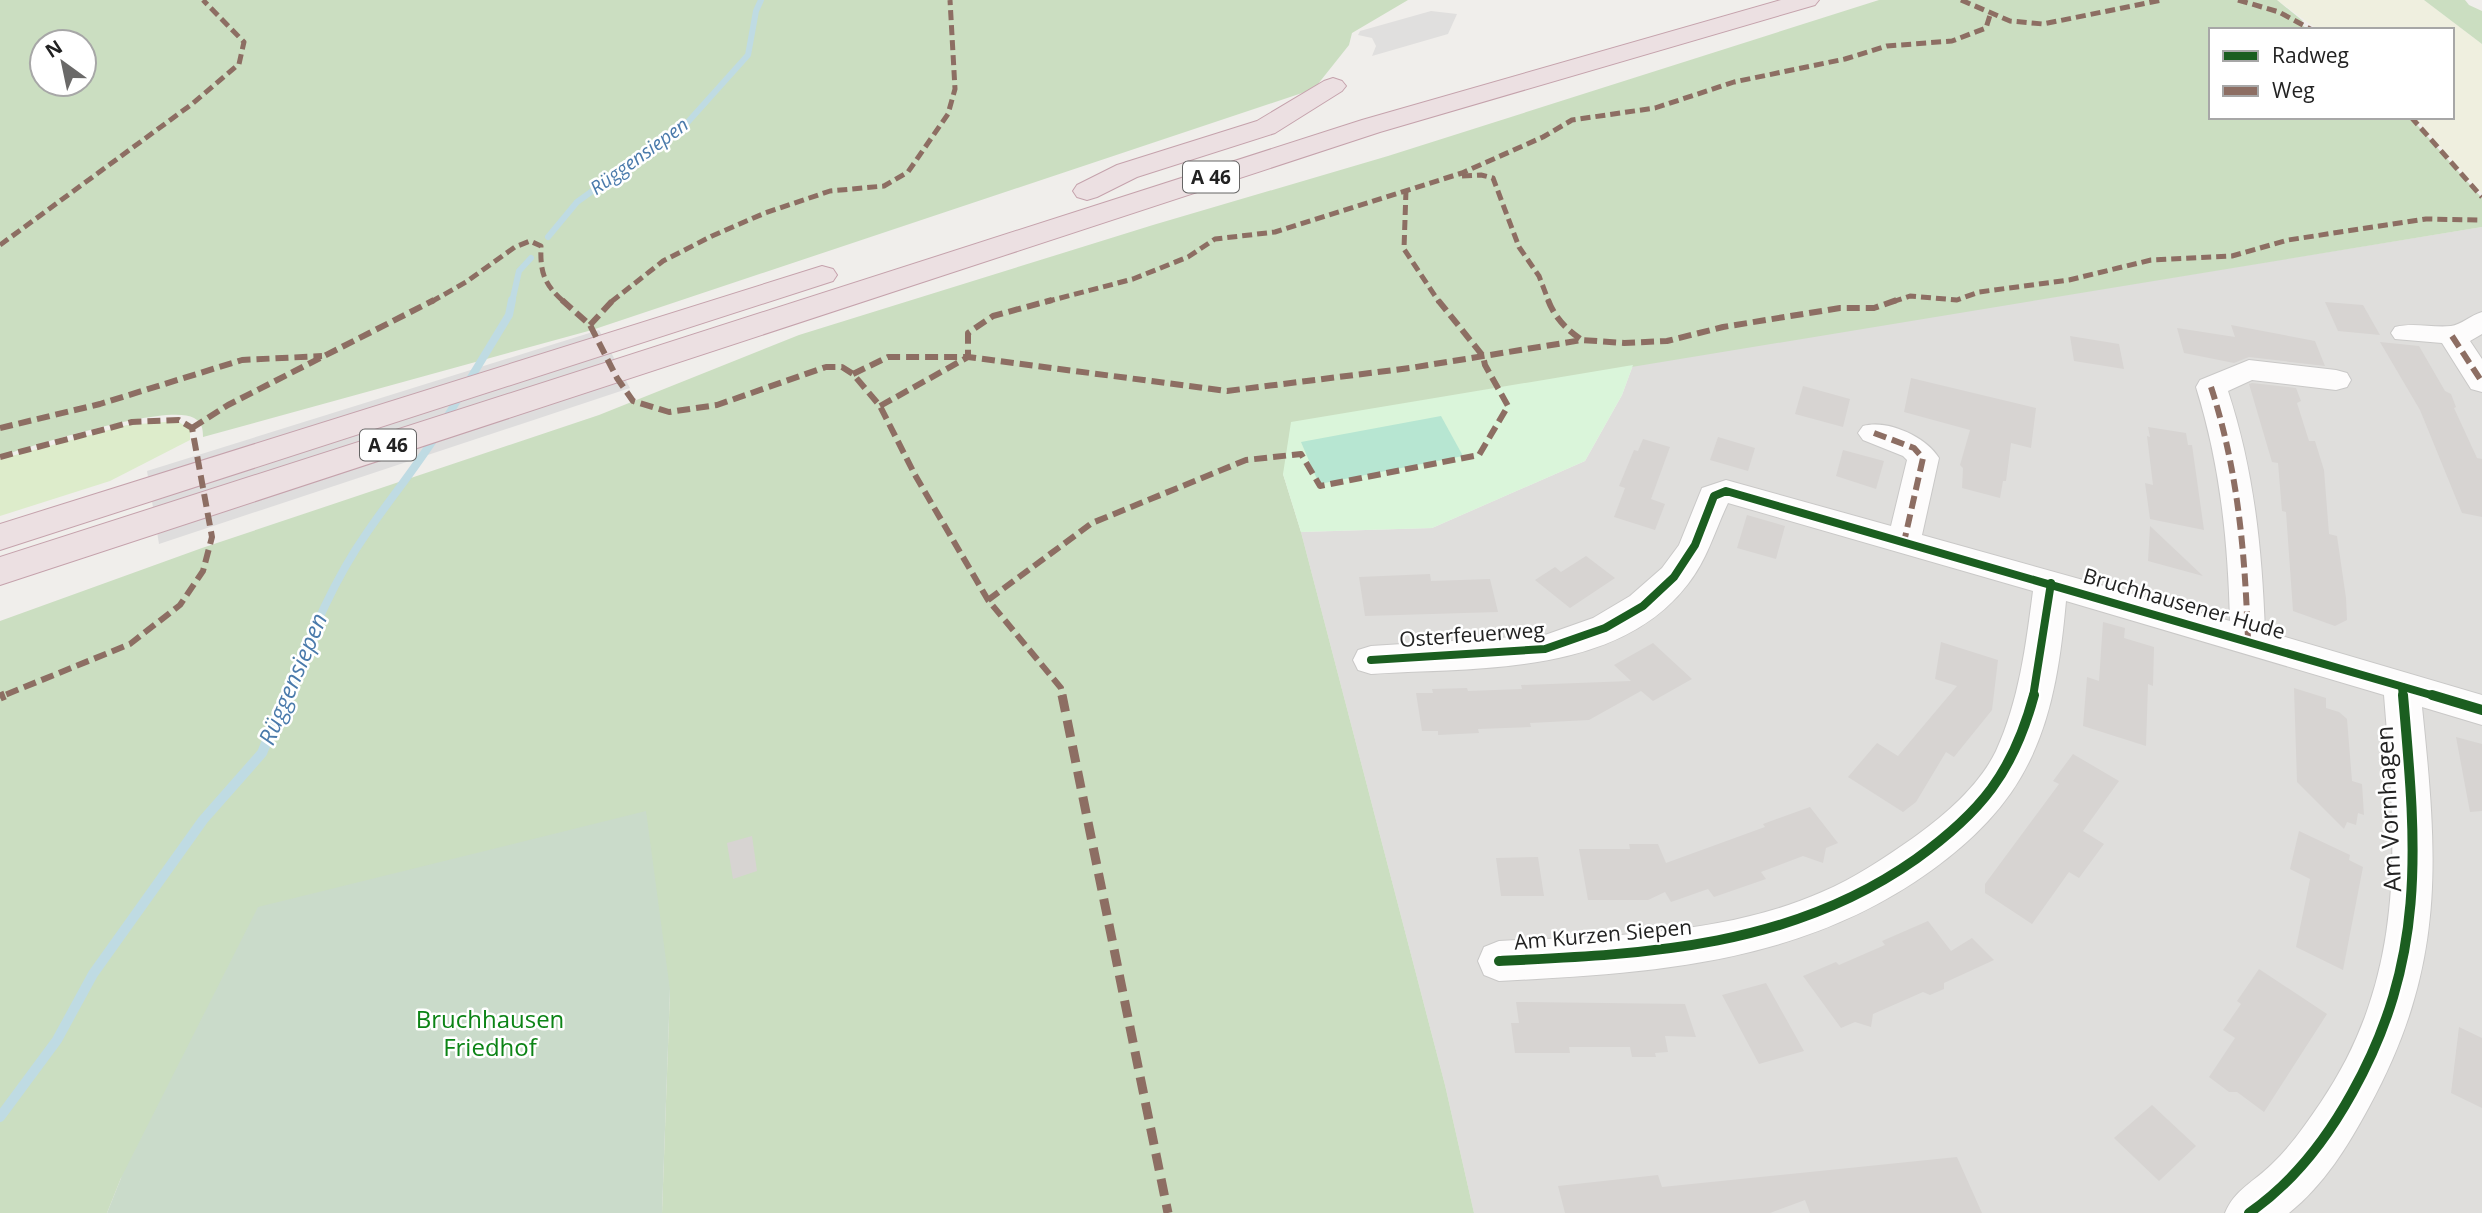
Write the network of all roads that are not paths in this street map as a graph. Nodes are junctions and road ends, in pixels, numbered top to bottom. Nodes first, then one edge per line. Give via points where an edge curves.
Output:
1 (1733, 0) edge
2 (1807, 0) edge
3 (1333, 86) dead end
4 (1087, 191) junction
5 (2482, 321) edge
6 (2405, 333) dead end
7 (2452, 336) junction
8 (613, 356) junction
9 (2336, 380) dead end
10 (2482, 382) edge
11 (1874, 433) dead end
12 (153, 505) junction
13 (0, 537) edge
14 (1890, 538) junction
15 (0, 571) edge
16 (2051, 583) junction
17 (2248, 640) junction
18 (1371, 660) dead end
19 (2402, 687) junction
20 (2482, 710) edge
21 (1499, 961) dead end
22 (2249, 1213) edge

1 - 4 highway, A 46 via 1357,107
2 - 8 highway, A 46 via 1371,126
3 - 4 highway via 1266,127 1128,170
4 - 8 highway, A 46
5 - 7 street via 2468,332
6 - 7 street
7 - 10 street
8 - 12 highway, A 46
9 - 17 street via 2249,370 2211,387 2238,486 2245,536
11 - 14 street via 1914,448 1923,458
12 - 13 highway, A 46
12 - 15 highway, A 46
14 - 16 street, Bruchhausener Hude
14 - 18 street, Osterfeuerweg via 1726,491 1714,496 1697,541 1674,578 1644,606 1611,625 1545,649
16 - 17 street, Bruchhausener Hude
16 - 21 street, Am Kurzen Siepen via 2037,691 2010,761 1963,821 1904,870 1848,902 1766,931 1654,952
17 - 19 street, Bruchhausener Hude
19 - 20 street, Bruchhausener Hude
19 - 22 street, Am Vornhagen via 2415,870 2407,950 2392,1012 2347,1103 2309,1159 2287,1185

